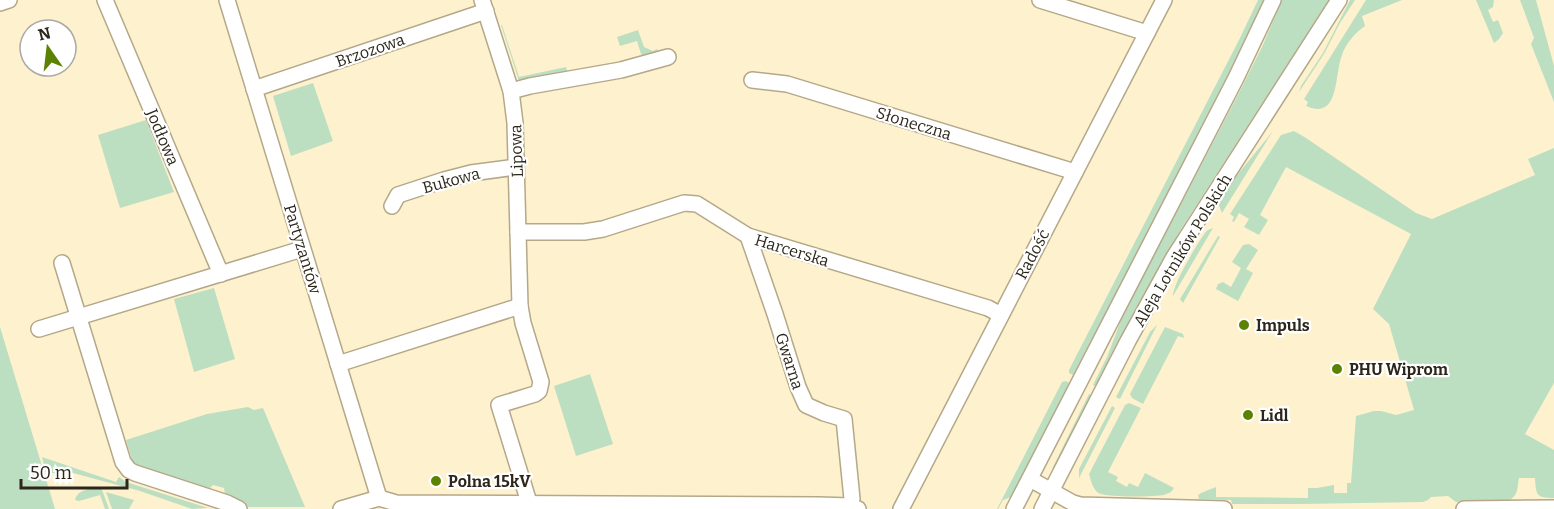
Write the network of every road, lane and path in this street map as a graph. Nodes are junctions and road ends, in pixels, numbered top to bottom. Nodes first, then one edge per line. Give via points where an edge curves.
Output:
1 (9, 0) edge
2 (105, 0) edge
3 (227, 0) edge
4 (1040, 0) edge
5 (1164, 0) edge
6 (1274, 0) edge
7 (1339, 0) edge
8 (0, 3) edge
9 (484, 5) edge
10 (1147, 33) junction
11 (668, 57) dead end
12 (752, 80) dead end
13 (254, 89) junction
14 (511, 91) junction
15 (516, 167) junction
16 (1075, 172) junction
17 (392, 206) dead end
18 (518, 232) junction
19 (748, 236) junction
20 (302, 249) junction
21 (62, 263) dead end
22 (221, 274) junction
23 (520, 306) junction
24 (1001, 315) junction
25 (79, 317) junction
26 (39, 329) dead end
27 (338, 364) junction
28 (1030, 479) junction
29 (1052, 491) junction
30 (379, 498) junction
31 (855, 504) edge
32 (530, 506) edge
33 (1554, 508) edge
34 (239, 509) edge
35 (341, 509) edge
36 (901, 509) edge
37 (1014, 509) edge
38 (1042, 509) edge
39 (1224, 509) edge
40 (1464, 509) edge

1 - 8 street
2 - 22 street, Jodłowa
3 - 13 street, Partyzantów
4 - 10 street
5 - 10 street, Radość
6 - 28 street, Aleja Lotników Polskich
7 - 29 street, Aleja Lotników Polskich via 1174,257
9 - 13 street, Brzozowa
9 - 14 street, Lipowa
10 - 16 street, Radość
11 - 14 street
12 - 16 street, Słoneczna via 787,84
13 - 20 street, Partyzantów
14 - 15 street, Lipowa
15 - 17 street, Bukowa via 444,180 398,195
15 - 18 street, Lipowa
16 - 24 street, Radość
18 - 19 street, Harcerska via 603,229 690,202
18 - 23 street, Lipowa
19 - 24 street, Harcerska
19 - 31 street, Gwarna via 806,405 844,419
20 - 22 street
20 - 27 street, Partyzantów
21 - 25 street
22 - 25 street
23 - 27 street
23 - 32 street, Lipowa via 541,386 536,394 499,405
24 - 36 street, Radość
25 - 26 street
25 - 34 street via 126,467
27 - 30 street, Partyzantów
28 - 29 street
28 - 37 street, Aleja Lotników Polskich
29 - 38 street, Aleja Lotników Polskich
29 - 39 street via 1080,505
30 - 32 street via 396,503
30 - 35 street
31 - 32 street
33 - 40 street

